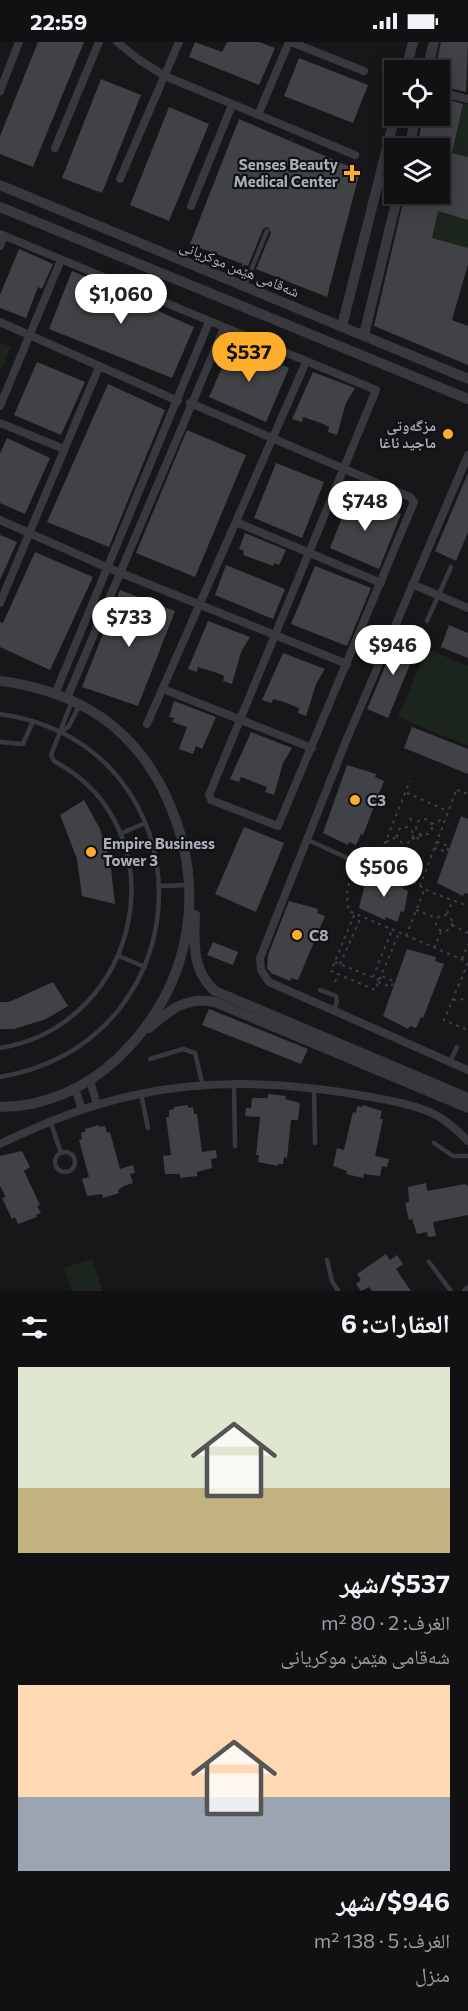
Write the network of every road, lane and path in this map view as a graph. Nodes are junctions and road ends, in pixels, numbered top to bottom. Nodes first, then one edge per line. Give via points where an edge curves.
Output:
1 (19, 42) edge
2 (99, 42) edge
3 (117, 42) edge
4 (179, 42) edge
5 (290, 42) edge
6 (413, 42) edge
7 (434, 42) edge
8 (408, 60) edge
9 (430, 60) edge
10 (364, 71) dead end
11 (165, 76) junction
12 (0, 91) edge
13 (450, 94) edge
14 (468, 99) edge
15 (232, 105) junction
16 (258, 115) junction
17 (392, 126) edge
18 (296, 131) junction
19 (55, 148) dead end
20 (355, 155) dead end
21 (120, 179) dead end
22 (0, 185) edge
23 (396, 204) edge
24 (191, 206) dead end
25 (0, 207) edge
26 (267, 231) dead end
27 (2, 235) edge
28 (0, 246) edge
29 (61, 260) junction
30 (242, 281) junction
31 (0, 322) edge
32 (209, 322) junction
33 (342, 326) junction
34 (224, 328) junction
35 (30, 335) junction
36 (364, 335) junction
37 (306, 362) junction
38 (99, 367) junction
39 (468, 379) edge
40 (468, 399) edge
41 (178, 401) junction
42 (190, 403) junction
43 (0, 406) edge
44 (0, 423) edge
45 (273, 438) junction
46 (64, 449) junction
47 (468, 455) edge
48 (344, 468) junction
49 (0, 520) edge
50 (236, 522) junction
51 (29, 533) junction
52 (309, 553) junction
53 (106, 567) junction
54 (451, 567) dead end
55 (119, 572) junction
56 (381, 584) junction
57 (412, 584) junction
58 (439, 595) junction
59 (0, 603) edge
60 (200, 605) junction
61 (468, 608) edge
62 (426, 621) dead end
63 (275, 635) junction
64 (68, 663) junction
65 (347, 664) junction
66 (79, 668) junction
67 (0, 681) edge
68 (162, 689) junction
69 (55, 694) junction
70 (73, 701) junction
71 (0, 714) edge
72 (33, 720) junction
73 (240, 721) junction
74 (147, 724) dead end
75 (60, 733) junction
76 (0, 742) edge
77 (312, 748) junction
78 (410, 781) dead end
79 (406, 793) junction
80 (468, 794) edge
81 (448, 811) junction
82 (410, 818) dead end
83 (445, 818) junction
84 (418, 821) junction
85 (145, 823) junction
86 (412, 824) junction
87 (431, 824) junction
88 (406, 827) junction
89 (120, 834) junction
90 (423, 835) junction
91 (397, 837) junction
92 (417, 837) junction
93 (306, 839) junction
94 (412, 839) junction
95 (437, 842) junction
96 (385, 843) junction
97 (420, 844) dead end
98 (434, 848) junction
99 (375, 866) junction
100 (367, 867) junction
101 (160, 886) junction
102 (191, 886) junction
103 (420, 886) junction
104 (425, 888) junction
105 (453, 900) junction
106 (468, 906) edge
107 (416, 910) junction
108 (355, 914) junction
109 (447, 915) junction
110 (361, 917) junction
111 (437, 919) junction
112 (452, 925) junction
113 (393, 930) junction
114 (441, 930) junction
115 (399, 933) junction
116 (468, 933) edge
117 (406, 936) junction
118 (468, 944) edge
119 (434, 948) junction
120 (119, 956) junction
121 (462, 959) junction
122 (335, 962) junction
123 (468, 963) edge
124 (340, 964) junction
125 (145, 967) junction
126 (338, 974) junction
127 (463, 974) junction
128 (381, 976) junction
129 (373, 977) junction
130 (468, 979) edge
131 (378, 981) junction
132 (334, 982) dead end
133 (320, 990) dead end
134 (468, 999) edge
135 (452, 1000) junction
136 (334, 1010) junction
137 (468, 1030) edge
138 (137, 1038) junction
139 (457, 1047) dead end
140 (0, 1048) edge
141 (150, 1059) dead end
142 (450, 1062) junction
143 (468, 1070) edge
144 (0, 1077) edge
145 (90, 1080) junction
146 (204, 1086) junction
147 (234, 1086) junction
148 (314, 1088) junction
149 (75, 1089) junction
150 (141, 1094) junction
151 (468, 1098) edge
152 (97, 1105) junction
153 (0, 1107) edge
154 (468, 1108) edge
155 (82, 1109) junction
156 (50, 1120) junction
157 (148, 1128) dead end
158 (468, 1141) edge
159 (315, 1143) dead end
160 (434, 1143) dead end
161 (0, 1144) edge
162 (235, 1146) dead end
163 (62, 1153) junction
164 (468, 1156) edge
165 (327, 1260) dead end
166 (429, 1262) dead end
167 (338, 1291) edge
168 (451, 1291) edge

1 - 12 street
2 - 19 street
3 - 11 street
4 - 11 street
5 - 10 street
5 - 16 street
6 - 8 street
7 - 9 street
11 - 15 street
11 - 21 street
13 - 14 street
15 - 16 street
15 - 24 street
16 - 18 street
17 - 33 street
18 - 20 street
18 - 30 path
22 - 30 street, شەقامی هێمن موکریانی
23 - 36 street
25 - 40 street
26 - 30 lane
27 - 28 street
27 - 29 street
29 - 32 street
29 - 35 street
30 - 33 street, شەقامی هێمن موکریانی
31 - 35 street
32 - 34 street
32 - 41 street
33 - 36 street, شەقامی هێمن موکریانی
34 - 37 street
34 - 42 street
35 - 38 street
35 - 43 street
36 - 39 street, شەقامی هێمن موکریانی
37 - 45 street
37 - 48 street via 376,390
38 - 41 street
38 - 46 street
41 - 53 street
42 - 45 street
42 - 55 street
44 - 46 street
45 - 48 street
45 - 50 street
46 - 51 street
47 - 57 street
48 - 52 street
48 - 56 street via 414,502
49 - 51 street
50 - 52 street
50 - 60 street
51 - 53 street
51 - 59 street
52 - 56 street
52 - 63 street
53 - 55 street
53 - 64 street
54 - 58 lane
55 - 60 street
55 - 66 street
56 - 65 street
57 - 58 street
57 - 93 street
58 - 61 street
58 - 62 lane
60 - 63 street
60 - 68 street
63 - 65 street
63 - 73 street
64 - 66 street
64 - 69 street
65 - 77 street
66 - 70 street
67 - 69 street
68 - 73 street
68 - 74 street
69 - 70 street
70 - 75 lane
70 - 75 lane via 69,726
70 - 102 street via 116,729 154,774 183,839
71 - 72 lane
72 - 75 lane
72 - 76 lane via 25,742
73 - 77 street
73 - 77 street via 209,795 211,800 274,826 281,823
75 - 85 lane via 86,748 112,771
75 - 89 lane via 52,758 91,789
78 - 79 path
79 - 81 path
79 - 96 path
80 - 81 path via 457,789
81 - 83 path
82 - 86 path
83 - 87 path
83 - 95 path
84 - 86 path
84 - 87 path via 426,819
84 - 90 path via 416,828
85 - 89 lane
85 - 101 lane
86 - 88 path
87 - 90 path via 429,833
88 - 91 path via 400,828
88 - 94 path via 412,831
89 - 120 lane via 132,892 129,924
90 - 92 path
91 - 94 path via 404,843
91 - 96 path
92 - 94 path
92 - 97 path
93 - 100 lane
93 - 136 street via 260,965 269,982
95 - 98 path
95 - 98 path via 449,846 447,852
96 - 99 path
98 - 103 path
99 - 100 path
99 - 103 path via 411,878
100 - 108 path via 354,875 345,896 349,911
101 - 102 lane
101 - 125 lane via 156,933
102 - 138 street via 188,924 178,962 156,1010
102 - 151 street via 196,961 215,991
103 - 104 path
104 - 105 path
104 - 107 path
105 - 106 path
105 - 109 path
107 - 111 path
107 - 117 path
108 - 110 path
108 - 122 path
109 - 111 path
109 - 112 path
110 - 113 path
110 - 124 path
111 - 114 path
112 - 114 path
112 - 116 path
113 - 115 path
113 - 129 path
114 - 119 path
115 - 117 path
115 - 128 path
117 - 119 path
118 - 121 path
119 - 121 path
120 - 125 lane
120 - 140 lane via 93,998 65,1023 34,1039
121 - 123 path
122 - 124 path
122 - 126 path via 331,971
123 - 127 path
124 - 129 path
125 - 144 lane via 123,1004 93,1036 45,1066
126 - 131 path via 375,990
126 - 132 path
127 - 130 path
127 - 135 path
128 - 131 path
128 - 131 path via 394,981 391,987
129 - 131 path
133 - 136 lane via 336,996
134 - 135 path
135 - 137 path via 444,1020
136 - 142 street
138 - 145 street
138 - 154 street via 170,1010 191,1001 215,1002 260,1025
139 - 142 lane
141 - 146 lane via 183,1048 195,1053
142 - 143 street
145 - 149 street
145 - 152 street
146 - 147 street
146 - 150 street
147 - 148 street
147 - 162 lane
148 - 158 street via 396,1102 436,1115
148 - 159 lane
149 - 153 street via 43,1102
149 - 155 street
150 - 152 street
150 - 157 lane
152 - 155 street
155 - 156 street
156 - 161 street
156 - 163 lane
160 - 164 lane via 453,1156
163 - 163 lane via 56,1157 56,1167 67,1172 73,1169 75,1159
165 - 167 lane
166 - 168 lane

